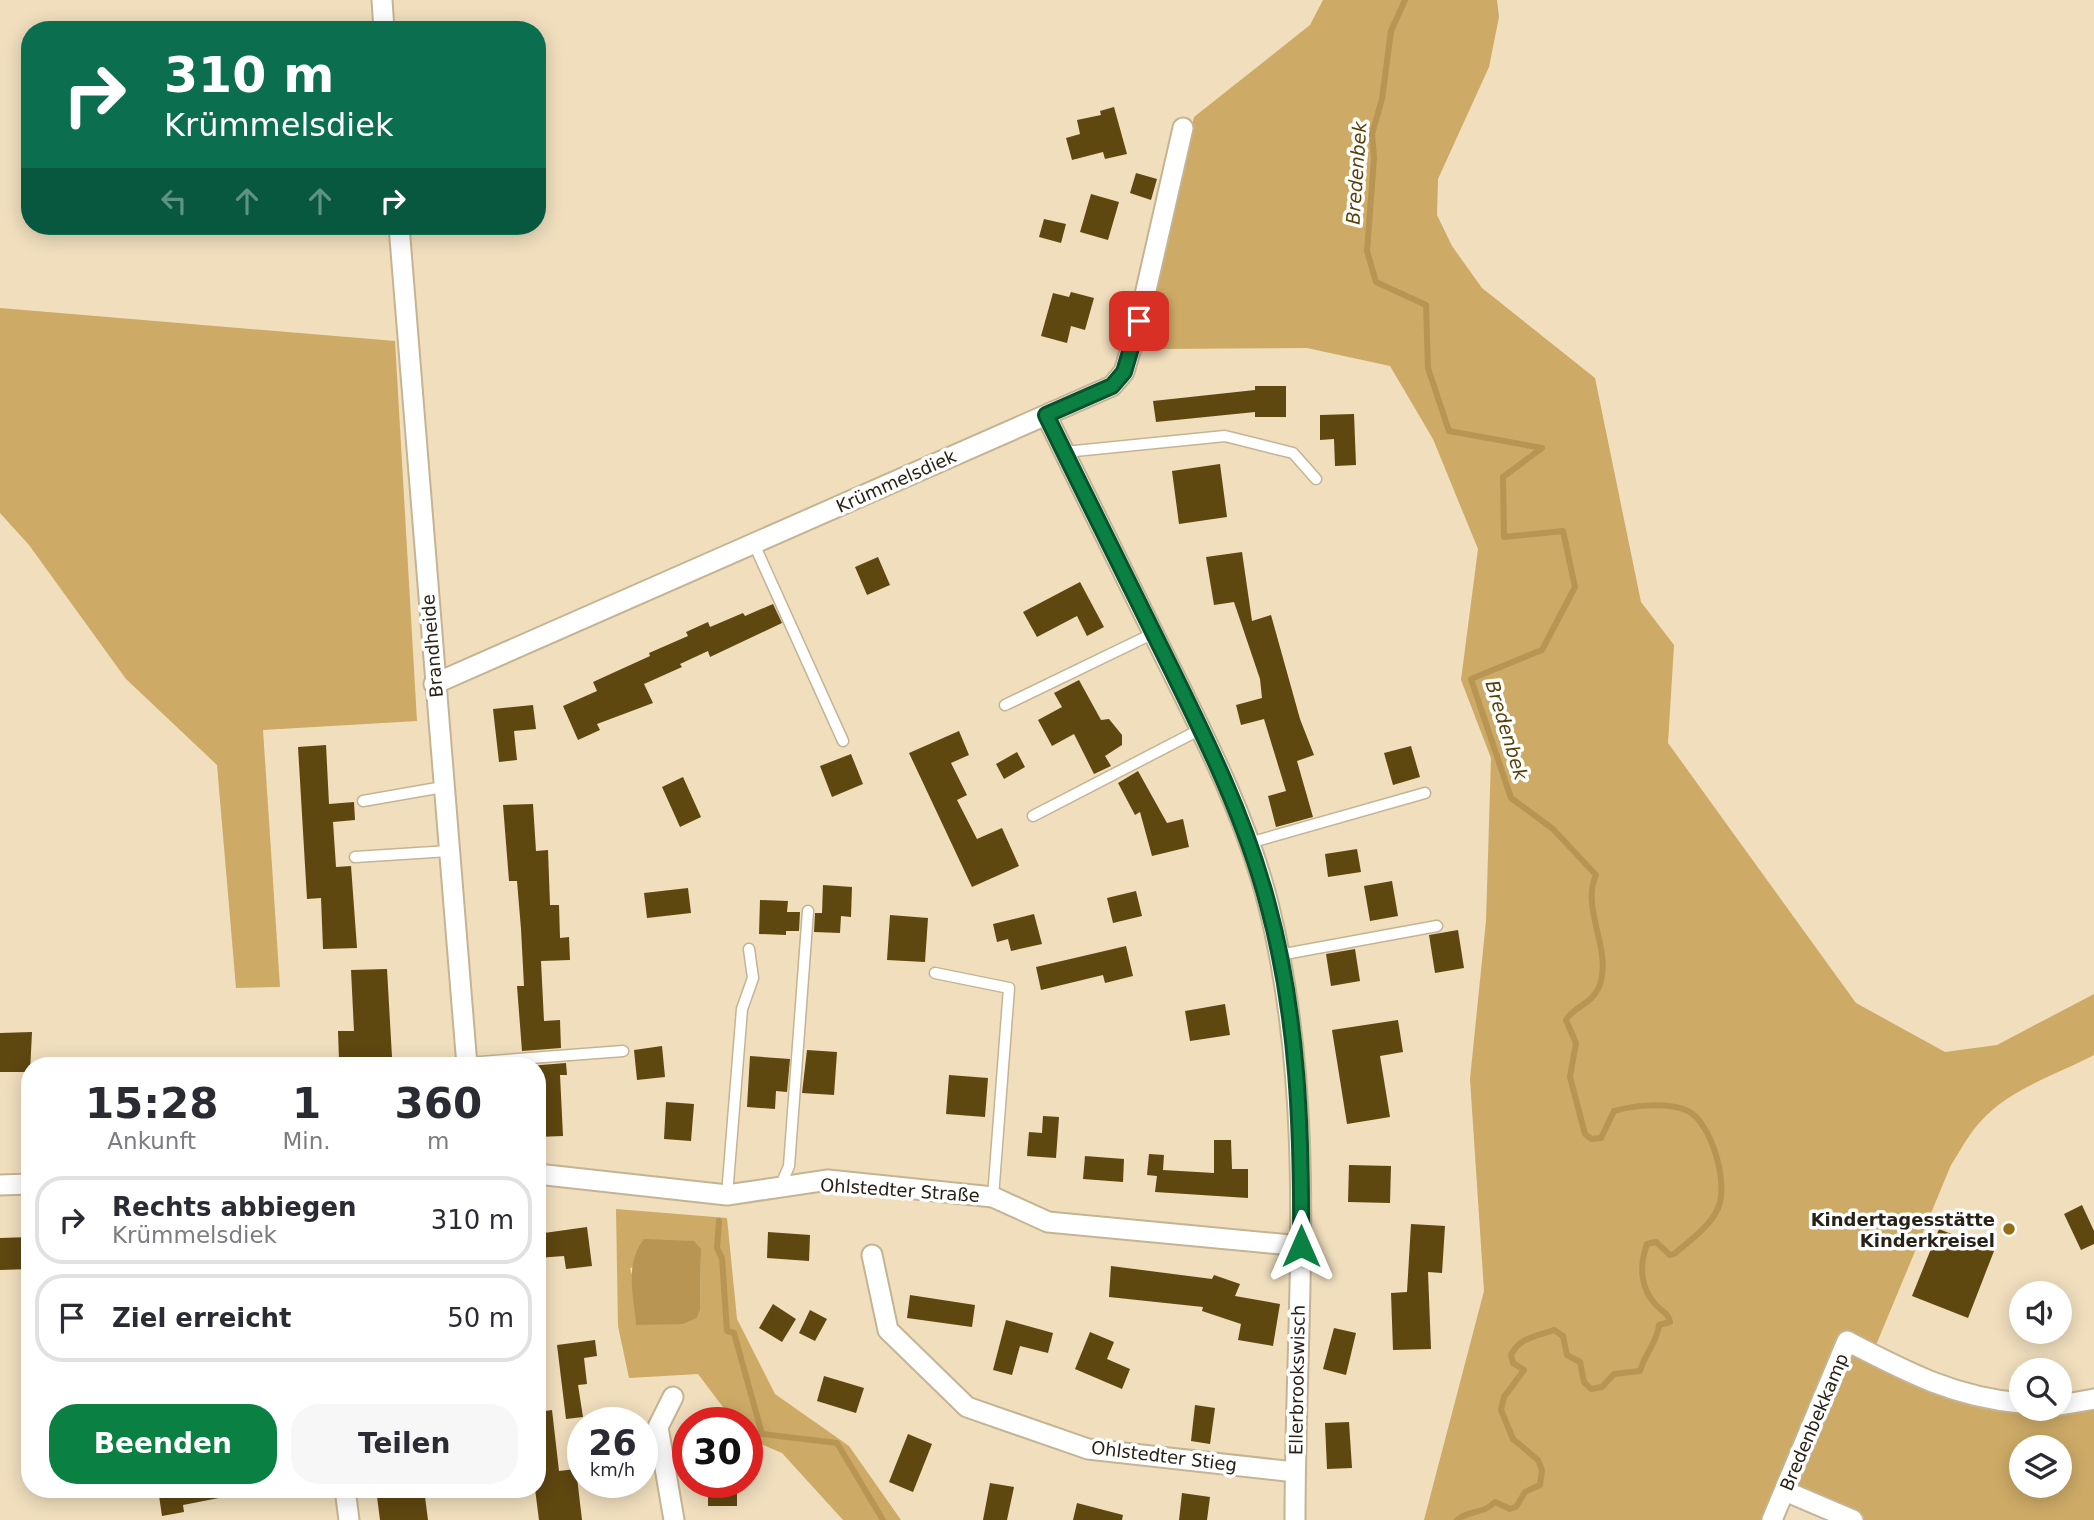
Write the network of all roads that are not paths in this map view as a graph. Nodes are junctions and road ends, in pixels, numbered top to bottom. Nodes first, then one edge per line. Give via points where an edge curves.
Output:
1 (382, 0) edge
2 (383, 21) edge
3 (1183, 128) dead end
4 (400, 235) edge
5 (1046, 415) junction
6 (1064, 452) junction
7 (1317, 479) dead end
8 (754, 544) junction
9 (1154, 633) junction
10 (434, 684) junction
11 (1005, 705) dead end
12 (1201, 729) junction
13 (843, 741) dead end
14 (443, 787) junction
15 (1425, 793) dead end
16 (363, 801) dead end
17 (1033, 816) dead end
18 (1248, 843) junction
19 (449, 851) junction
20 (355, 857) dead end
21 (808, 911) dead end
22 (1437, 926) dead end
23 (749, 949) dead end
24 (1279, 955) junction
25 (935, 973) dead end
26 (623, 1051) dead end
27 (466, 1057) edge
28 (546, 1057) edge
29 (546, 1175) edge
30 (21, 1184) edge
31 (0, 1185) edge
32 (780, 1188) junction
33 (727, 1195) junction
34 (993, 1197) junction
35 (1301, 1246) junction
36 (872, 1255) dead end
37 (673, 1397) dead end
38 (2094, 1399) edge
39 (2009, 1402) edge
40 (2072, 1403) edge
41 (1295, 1472) junction
42 (1785, 1491) junction
43 (346, 1498) edge
44 (349, 1520) edge
45 (674, 1520) edge
46 (1295, 1520) edge
47 (1772, 1520) edge
48 (1853, 1520) edge

1 - 2 street
3 - 5 street, Krümmelsdiek via 1124,372 1112,386
4 - 10 street, Brandheide
5 - 6 street, Ellerbrookswisch
5 - 8 street, Krümmelsdiek
6 - 7 lane via 1225,436 1293,453
6 - 9 street, Ellerbrookswisch
8 - 10 street, Krümmelsdiek
8 - 13 lane
9 - 11 lane
9 - 12 street, Ellerbrookswisch
10 - 14 street, Brandheide
12 - 17 lane
12 - 18 street, Ellerbrookswisch
14 - 16 lane
14 - 19 street, Brandheide
15 - 18 lane
18 - 24 street, Ellerbrookswisch
19 - 20 lane
19 - 27 street, Brandheide
21 - 32 lane via 789,1166
22 - 24 lane
23 - 33 lane via 753,978 742,1009
24 - 35 street, Ellerbrookswisch via 1300,1111
25 - 34 lane via 1009,988
26 - 28 lane
29 - 33 street, Ohlstedter Straße
30 - 31 street
32 - 33 street, Ohlstedter Straße
32 - 34 street, Ohlstedter Straße via 828,1180
34 - 35 street, Ohlstedter Straße via 1048,1222
35 - 41 street, Ellerbrookswisch
36 - 41 street, Ohlstedter Stieg via 888,1329 967,1407 1088,1449
37 - 45 street via 658,1427
38 - 40 street
39 - 42 street, Bredenbekkamp via 1950,1391 1847,1340
41 - 46 street
42 - 47 street, Bredenbekkamp
42 - 48 street
43 - 44 street

